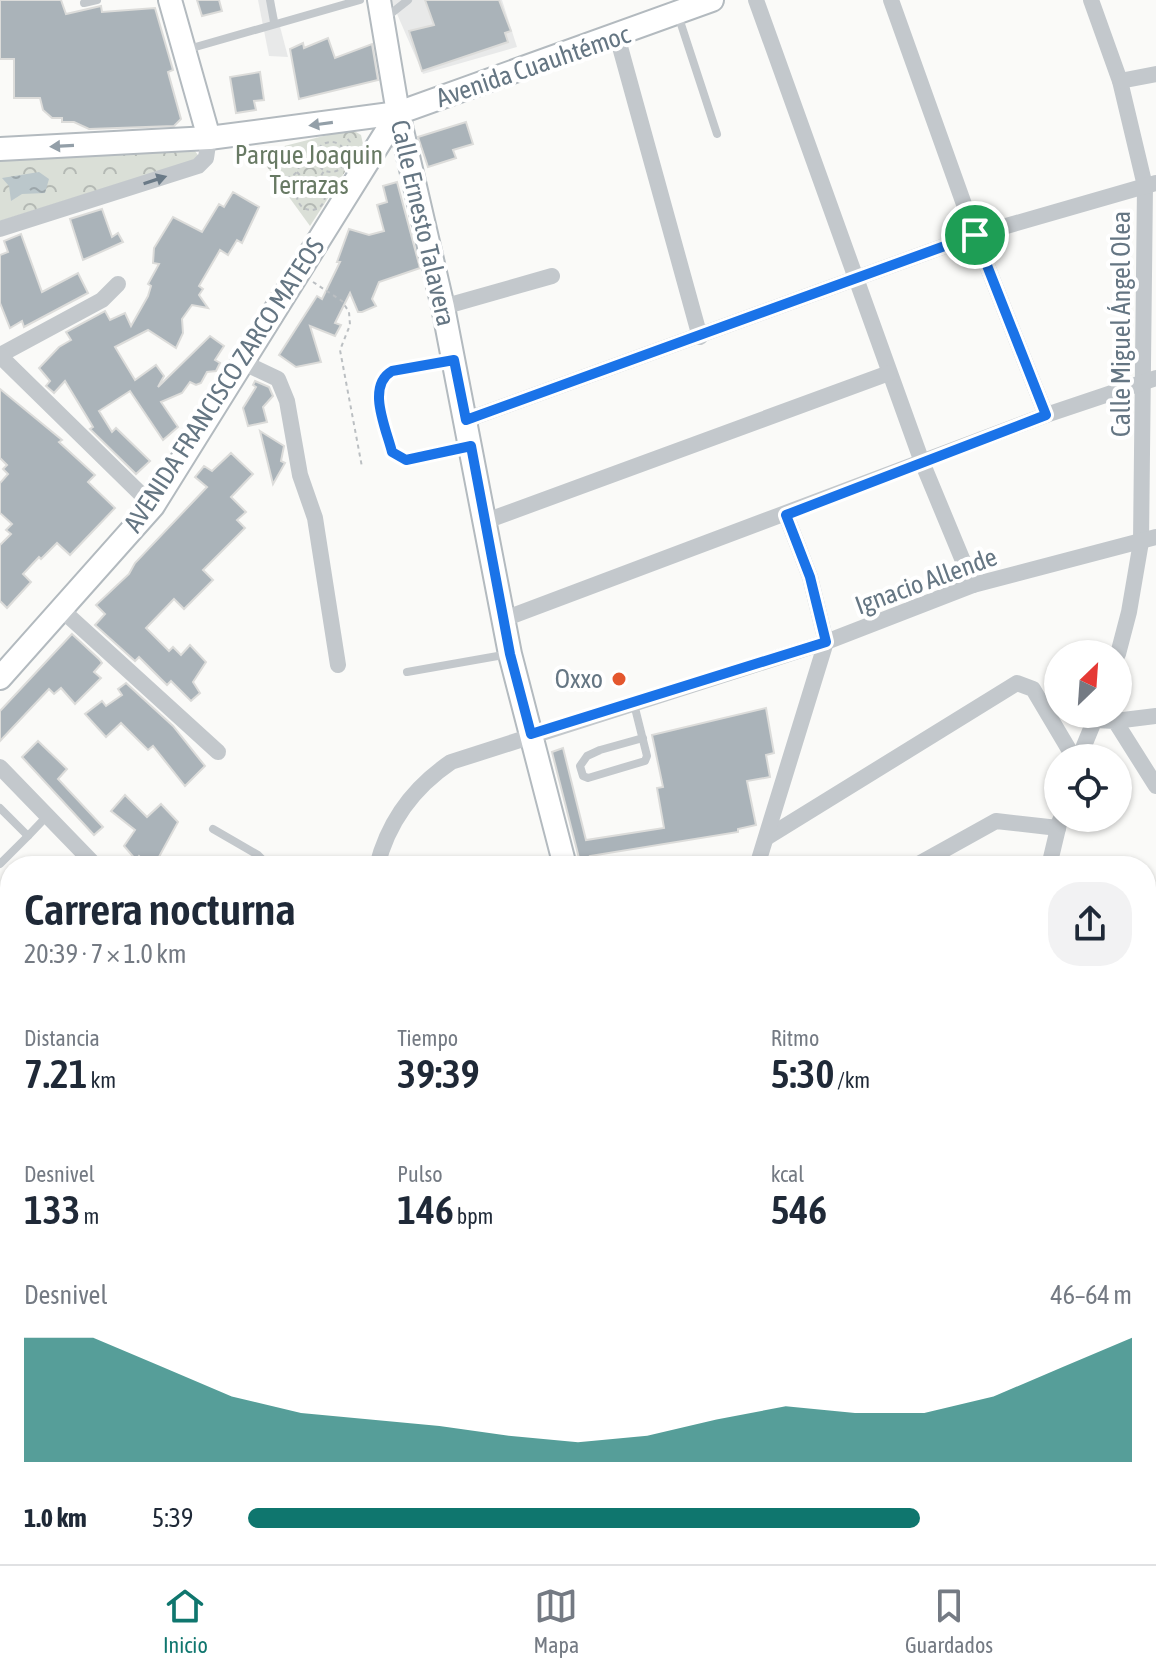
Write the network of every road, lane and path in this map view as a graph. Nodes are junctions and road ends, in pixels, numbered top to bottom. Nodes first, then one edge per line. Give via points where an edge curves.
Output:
1 (97, 0) edge
2 (170, 0) edge
3 (270, 0) edge
4 (360, 0) edge
5 (408, 0) edge
6 (712, 0) edge
7 (756, 0) edge
8 (891, 0) edge
9 (1091, 0) edge
10 (84, 3) dead end
11 (381, 10) edge
12 (678, 14) junction
13 (274, 22) junction
14 (617, 36) junction
15 (184, 51) junction
16 (1156, 74) edge
17 (1120, 81) junction
18 (398, 113) junction
19 (717, 134) dead end
20 (208, 148) junction
21 (0, 149) edge
22 (316, 158) junction
23 (300, 162) junction
24 (324, 170) junction
25 (297, 172) junction
26 (307, 182) junction
27 (316, 183) junction
28 (1150, 185) edge
29 (0, 229) edge
30 (975, 235) junction
31 (297, 272) junction
32 (552, 276) dead end
33 (856, 276) junction
34 (118, 284) dead end
35 (443, 307) junction
36 (700, 337) junction
37 (0, 356) edge
38 (454, 360) junction
39 (242, 362) junction
40 (889, 373) junction
41 (1150, 381) edge
42 (1046, 415) junction
43 (466, 420) junction
44 (471, 446) junction
45 (922, 462) junction
46 (362, 467) dead end
47 (153, 506) junction
48 (786, 515) junction
49 (486, 521) junction
50 (1149, 540) edge
51 (973, 585) junction
52 (62, 610) junction
53 (504, 619) junction
54 (1122, 640) edge
55 (826, 642) junction
56 (510, 654) junction
57 (338, 665) dead end
58 (407, 672) dead end
59 (0, 678) edge
60 (634, 704) junction
61 (1156, 716) edge
62 (1132, 719) edge
63 (1119, 728) edge
64 (531, 734) junction
65 (643, 738) junction
66 (1068, 744) edge
67 (218, 752) dead end
68 (0, 767) edge
69 (1156, 786) edge
70 (0, 808) edge
71 (47, 816) junction
72 (1044, 822) edge
73 (213, 829) dead end
74 (1058, 832) edge
75 (28, 836) junction
76 (766, 838) junction
77 (8, 856) edge
78 (86, 856) edge
79 (259, 856) edge
80 (381, 856) edge
81 (562, 856) edge
82 (760, 856) edge
83 (933, 856) edge
84 (1052, 856) edge

1 - 10 lane
2 - 15 street
3 - 13 lane
4 - 13 lane
5 - 11 lane
6 - 12 street, Avenida Cuauhtémoc
7 - 33 street
8 - 30 street
9 - 17 street, Calle Miguel Ángel Olea
11 - 18 street, Calle Ernesto Talavera
12 - 14 street, Avenida Cuauhtémoc
12 - 19 lane
13 - 15 lane
14 - 18 street, Avenida Cuauhtémoc
14 - 36 street
15 - 20 street
16 - 17 street
17 - 28 street, Calle Miguel Ángel Olea
18 -> 20 street, Avenida Cuauhtémoc
18 - 31 street, AVENIDA FRANCISCO ZARCO MATEOS
18 - 35 street, Calle Ernesto Talavera
20 -> 21 street, Avenida Cuauhtémoc
29 -> 20 street via 198,166
22 - 23 path
22 - 24 path
22 - 24 path via 327,142 345,150 342,167
23 - 25 path
23 - 25 path via 289,153 276,160 279,174
24 - 27 path
25 - 26 path
26 - 27 path
26 - 27 path via 296,197 303,209 313,211 325,198
28 - 30 street
28 - 41 street, Calle Miguel Ángel Olea
30 - 33 street
30 - 42 street
31 - 39 street, AVENIDA FRANCISCO ZARCO MATEOS
31 - 46 path via 342,301 349,312 340,350
32 - 35 street
33 - 36 street
33 - 40 street
34 - 37 street via 102,300
35 - 38 street, Calle Ernesto Talavera
36 - 43 street
37 - 47 street
38 - 43 street, Calle Ernesto Talavera
38 - 44 lane via 392,371 377,390 397,457 406,460
39 - 47 street, AVENIDA FRANCISCO ZARCO MATEOS
39 - 57 street via 278,379 287,401 300,475 315,518
40 - 45 street
40 - 49 street
41 - 42 street
41 - 50 street, Calle Miguel Ángel Olea
42 - 45 street
43 - 44 street, Calle Ernesto Talavera
44 - 49 street, Calle Ernesto Talavera
45 - 48 street
45 - 51 street
47 - 52 street, AVENIDA FRANCISCO ZARCO MATEOS
48 - 53 street
48 - 55 street via 810,577
49 - 53 street, Calle Ernesto Talavera
50 - 51 street, Ignacio Allende
50 - 54 street, Calle Miguel Ángel Olea
51 - 55 street, Ignacio Allende
52 - 59 street, AVENIDA FRANCISCO ZARCO MATEOS
52 - 67 street
53 - 56 street, Calle Ernesto Talavera
55 - 60 street, Ignacio Allende
55 - 76 street
56 - 58 lane
56 - 64 street, Calle Ernesto Talavera
60 - 64 street, Ignacio Allende
60 - 65 lane
61 - 62 street
63 - 69 street
64 - 80 street, Ignacio Allende via 451,762 425,781 400,811
64 - 81 street, Calle Ernesto Talavera
65 - 65 lane via 643,764 583,776 580,766 587,756
66 - 76 street via 1033,689 1017,683
68 - 71 street
70 - 75 lane
71 - 75 lane
71 - 78 street
72 - 83 street via 996,821
73 - 79 lane
74 - 84 street
75 - 77 lane
76 - 82 street

